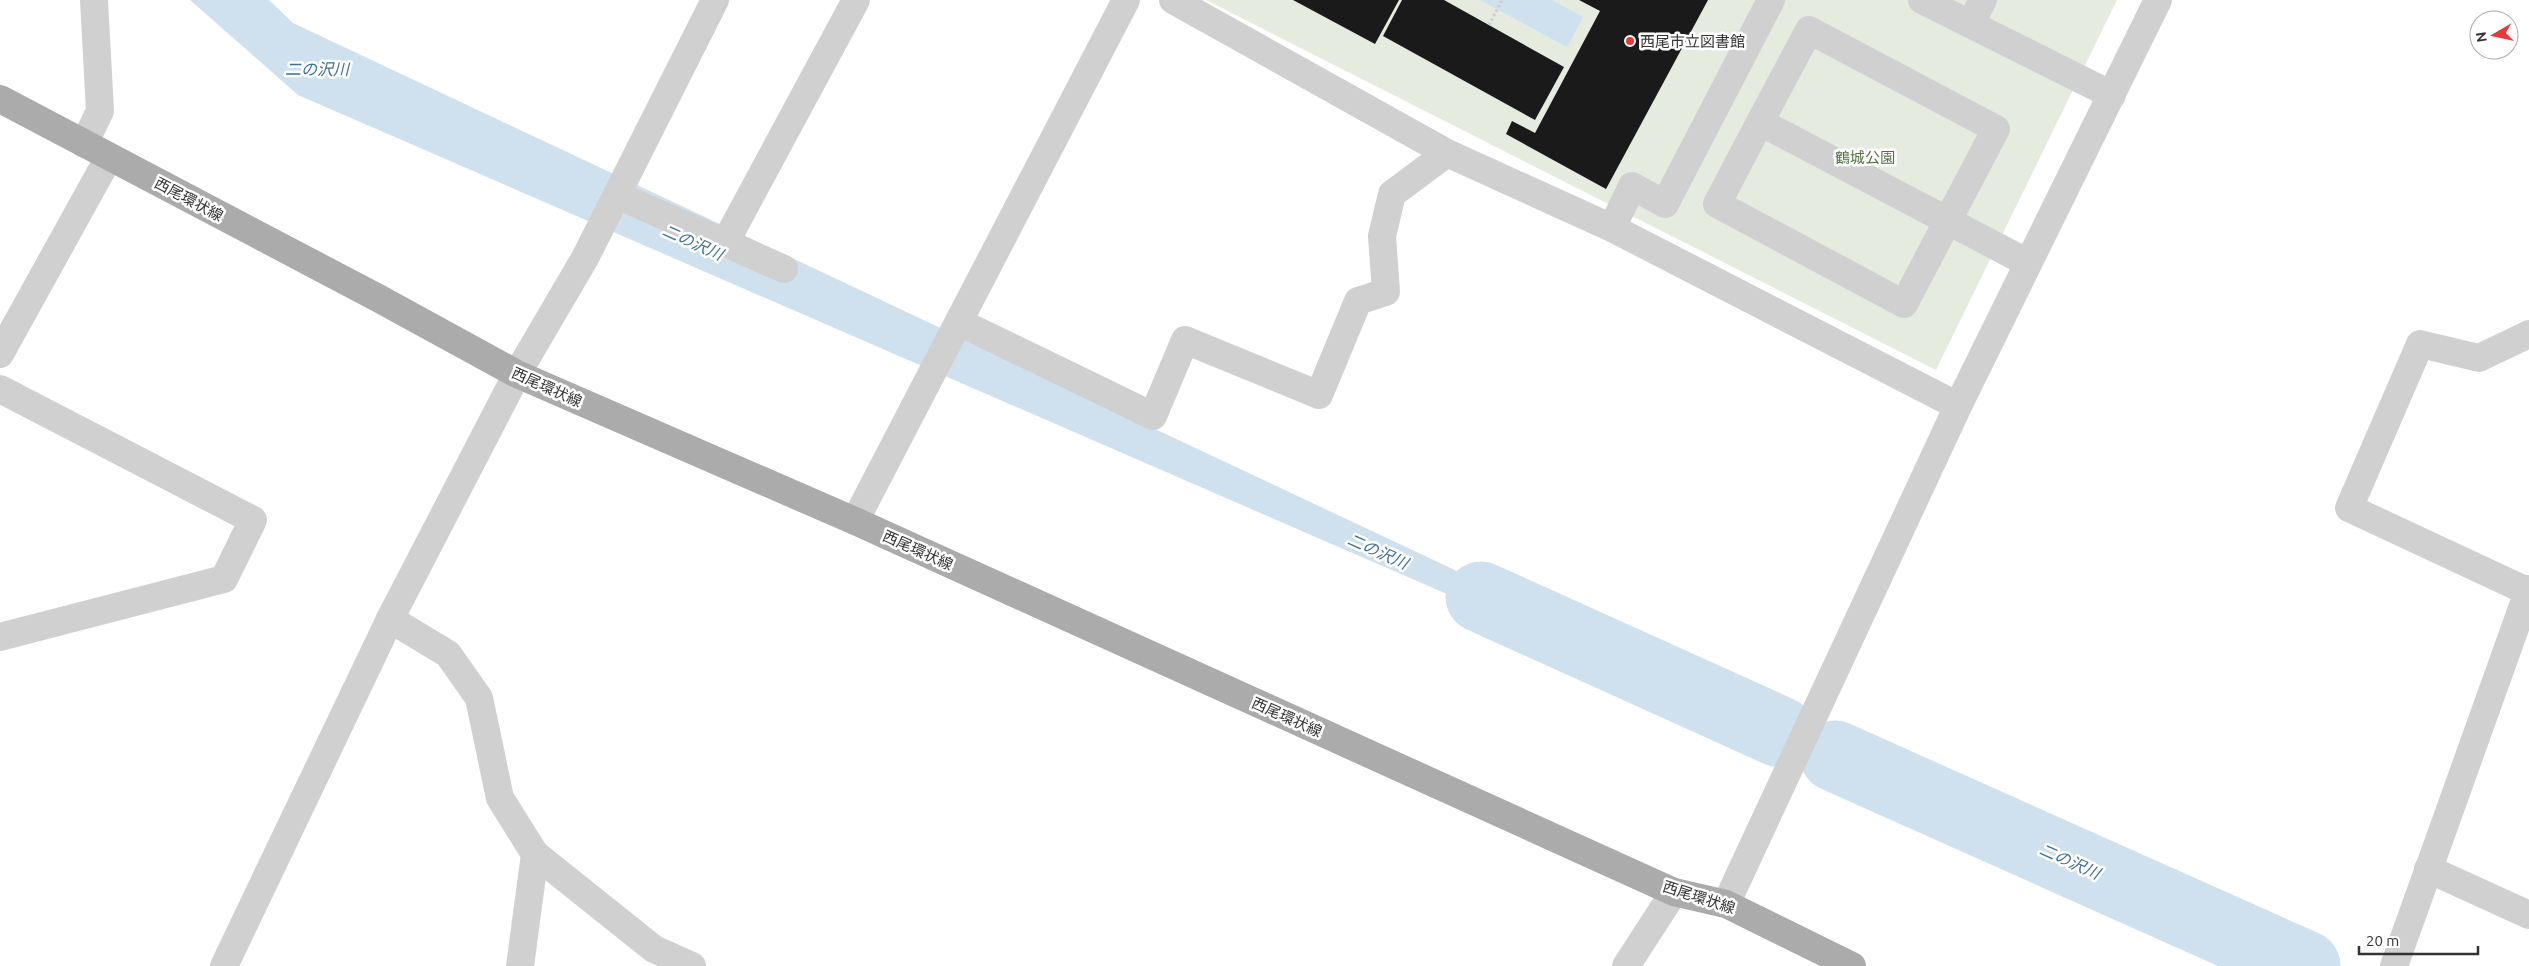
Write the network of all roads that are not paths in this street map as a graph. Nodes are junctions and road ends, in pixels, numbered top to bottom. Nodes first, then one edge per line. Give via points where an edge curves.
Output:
1 (94, 0) edge
2 (715, 0) edge
3 (856, 0) edge
4 (1126, 0) edge
5 (1173, 0) edge
6 (1771, 0) edge
7 (1922, 0) edge
8 (1983, 0) edge
9 (2158, 0) edge
10 (1970, 24) junction
11 (2112, 94) junction
12 (0, 99) edge
13 (1760, 122) junction
14 (84, 144) junction
15 (1447, 153) junction
16 (109, 157) junction
17 (617, 195) junction
18 (1948, 221) junction
19 (1612, 228) junction
20 (725, 243) junction
21 (2028, 263) junction
22 (784, 269) dead end
23 (959, 322) junction
24 (2529, 334) edge
25 (0, 354) edge
26 (516, 374) junction
27 (0, 389) edge
28 (1958, 406) junction
29 (854, 521) junction
30 (2529, 591) edge
31 (390, 619) junction
32 (0, 638) edge
33 (535, 854) junction
34 (2428, 869) junction
35 (1674, 892) junction
36 (1726, 904) junction
37 (2529, 915) edge
38 (224, 966) edge
39 (520, 966) edge
40 (692, 966) edge
41 (1626, 966) edge
42 (1852, 966) edge
43 (2394, 966) edge

1 - 14 street via 100,111
2 - 17 street
3 - 20 street
4 - 23 street
5 - 15 street
6 - 19 street via 1665,204 1632,186
7 - 10 street
8 - 10 street
9 - 11 street
10 - 11 street
11 - 21 street
12 - 14 main road, 西尾環状線
13 - 18 street
13 - 18 street via 1717,204 1904,304
13 - 18 street via 1809,30 1996,129
14 - 16 main road, 西尾環状線
15 - 19 street
15 - 23 street via 1392,194 1382,236 1386,292 1358,301 1319,395 1186,340 1153,416
16 - 25 street
16 - 26 main road, 西尾環状線
17 - 20 street
17 - 26 street via 585,258
18 - 21 street
19 - 28 street
20 - 22 street
21 - 28 street
23 - 29 street
24 - 30 street via 2479,358 2420,344 2348,508
26 - 29 main road, 西尾環状線
26 - 31 street
27 - 32 street via 253,520 224,579
28 - 36 street
29 - 35 main road, 西尾環状線
30 - 34 street
31 - 33 street via 448,654 479,698 500,798
31 - 38 street
33 - 39 street
33 - 40 street via 654,949
34 - 37 street
34 - 43 street
35 - 36 main road, 西尾環状線
35 - 41 street
36 - 42 main road, 西尾環状線

